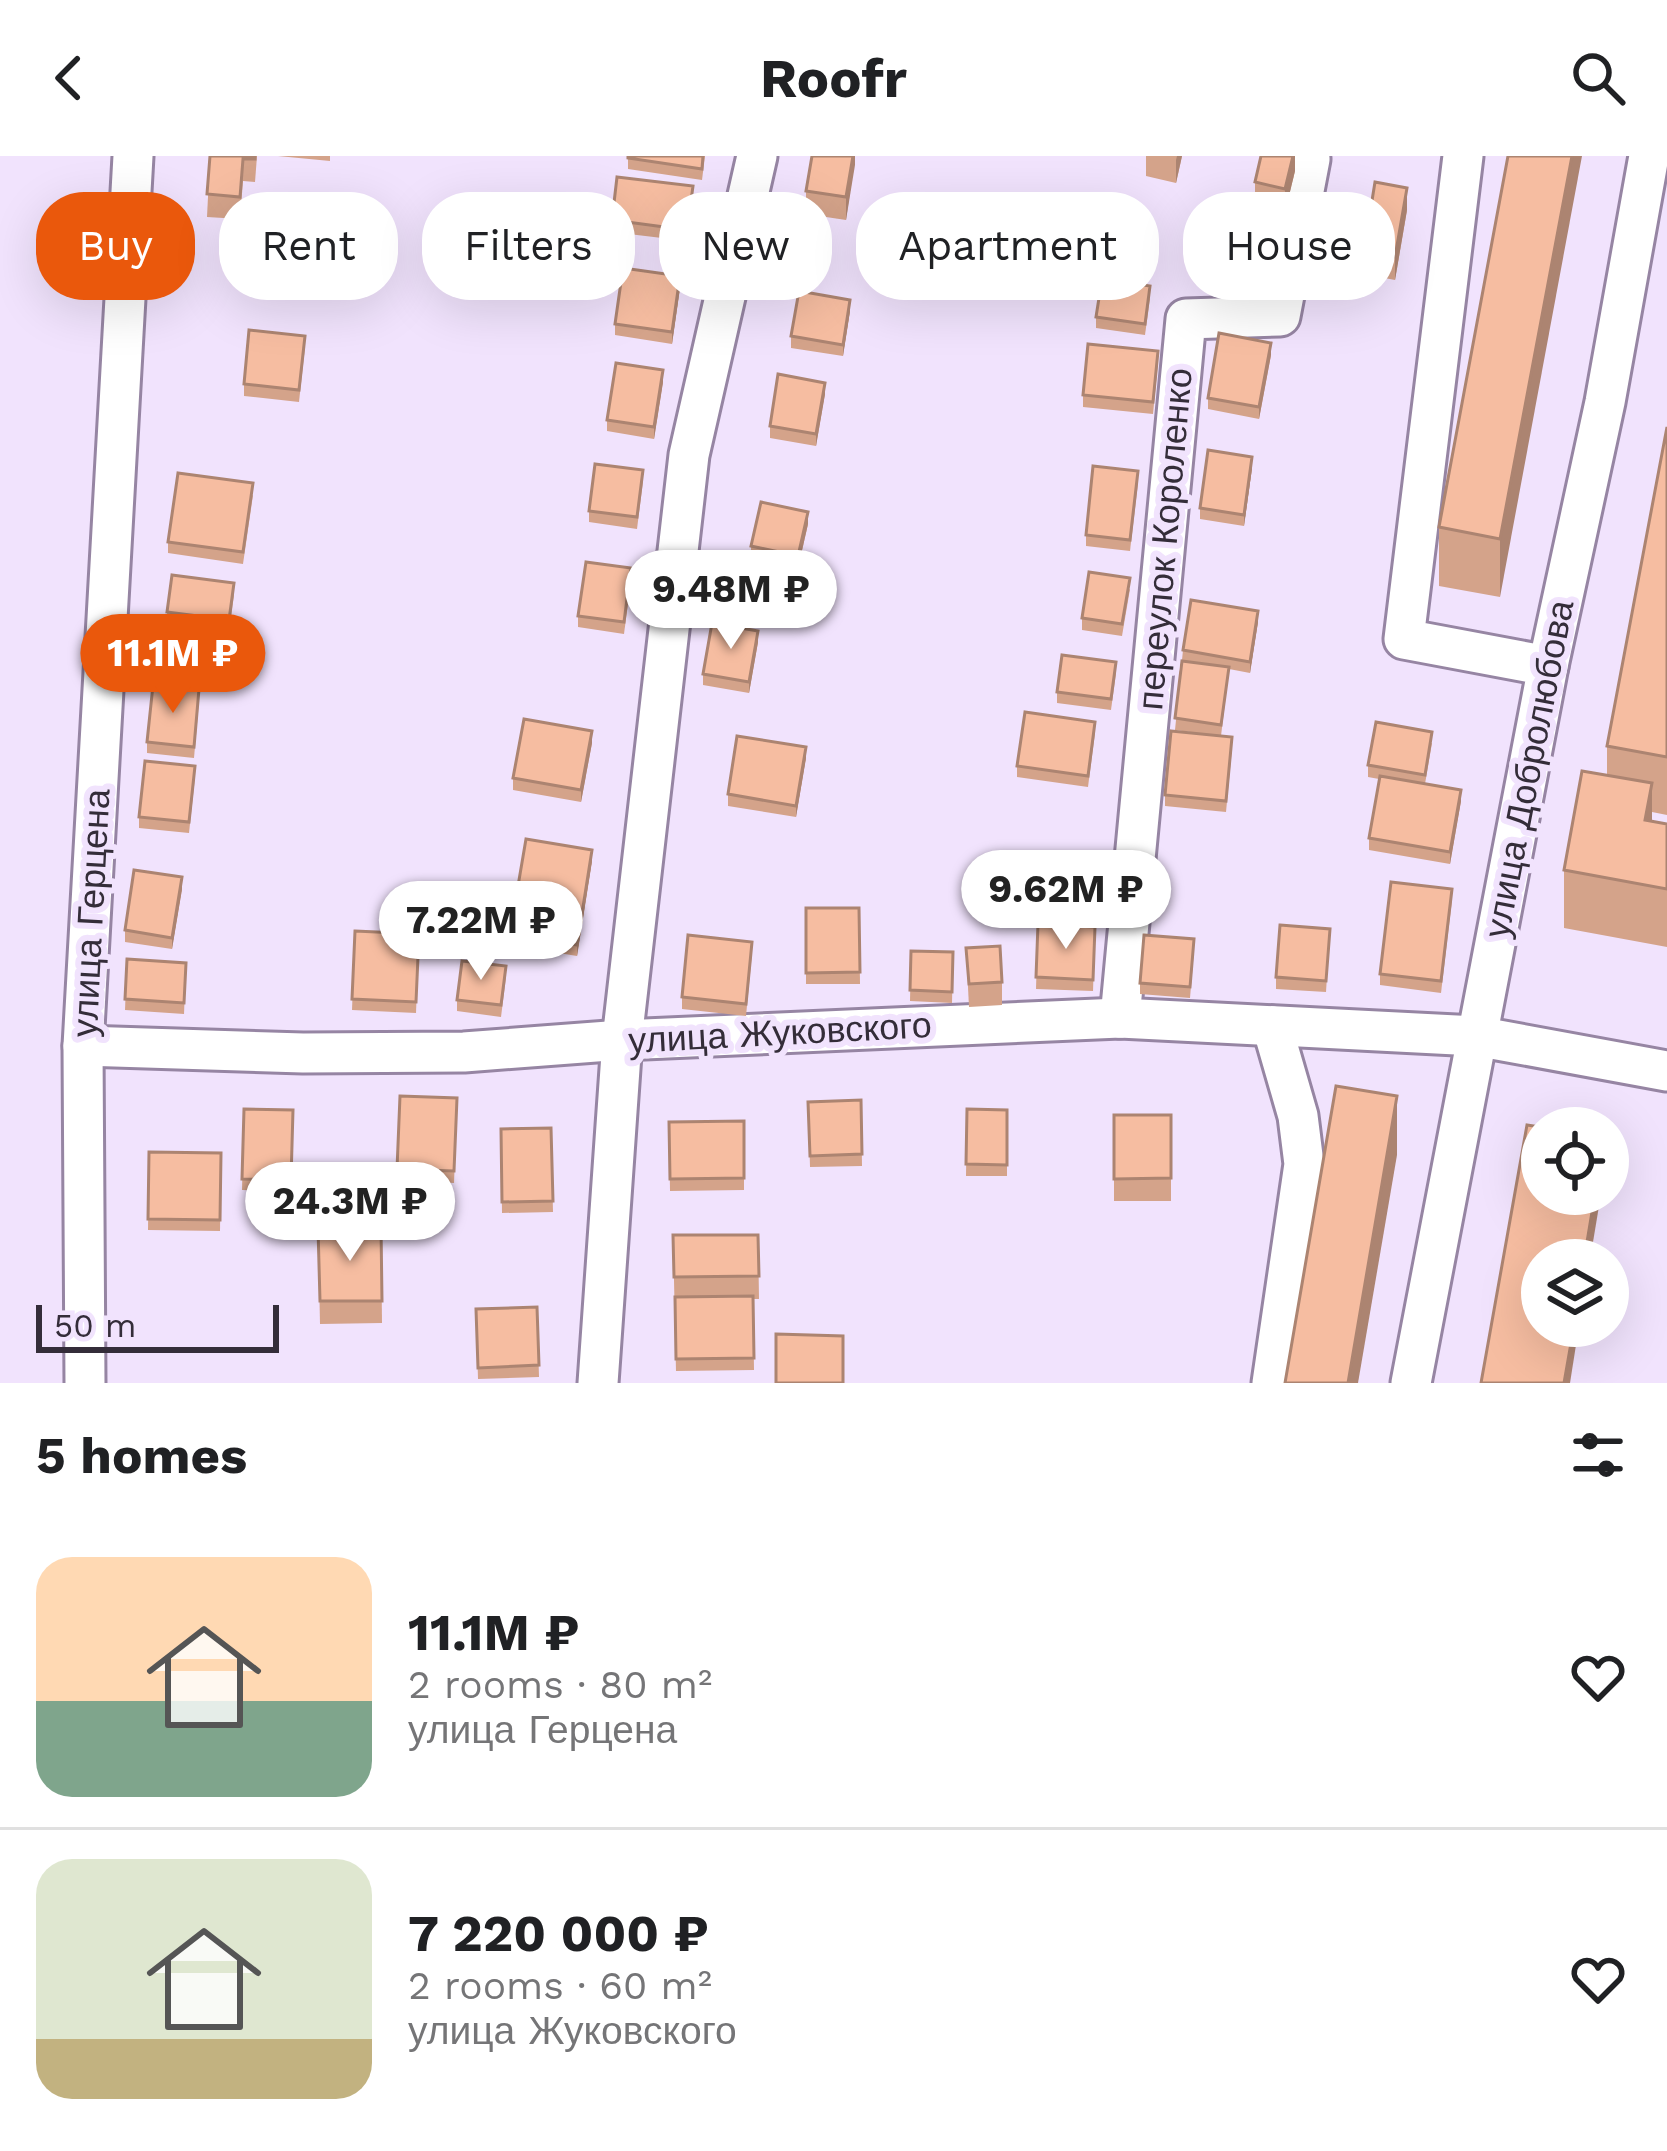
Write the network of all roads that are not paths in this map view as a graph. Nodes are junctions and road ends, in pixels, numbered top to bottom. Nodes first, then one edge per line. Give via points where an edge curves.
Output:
1 (133, 156) edge
2 (758, 156) edge
3 (1304, 156) edge
4 (1463, 156) edge
5 (1649, 156) edge
6 (1548, 666) junction
7 (1120, 1018) junction
8 (1272, 1026) junction
9 (1477, 1036) junction
10 (622, 1040) junction
11 (83, 1046) junction
12 (1667, 1071) edge
13 (86, 1383) edge
14 (598, 1383) edge
15 (1272, 1383) edge
16 (1411, 1383) edge

1 - 11 street, улица Герцена
2 - 10 street via 689,454
3 - 7 street, переулок Короленко via 1310,159 1280,316 1186,319
4 - 6 street via 1404,639
5 - 6 street, улица Добролюбова
6 - 9 street, улица Добролюбова
7 - 8 street, улица Жуковского
7 - 10 street, улица Жуковского
8 - 9 street, улица Жуковского
8 - 15 street via 1304,1164
9 - 12 street, улица Жуковского
9 - 16 street, улица Добролюбова
10 - 11 street, улица Жуковского via 303,1054
10 - 14 street
11 - 13 street, улица Герцена

